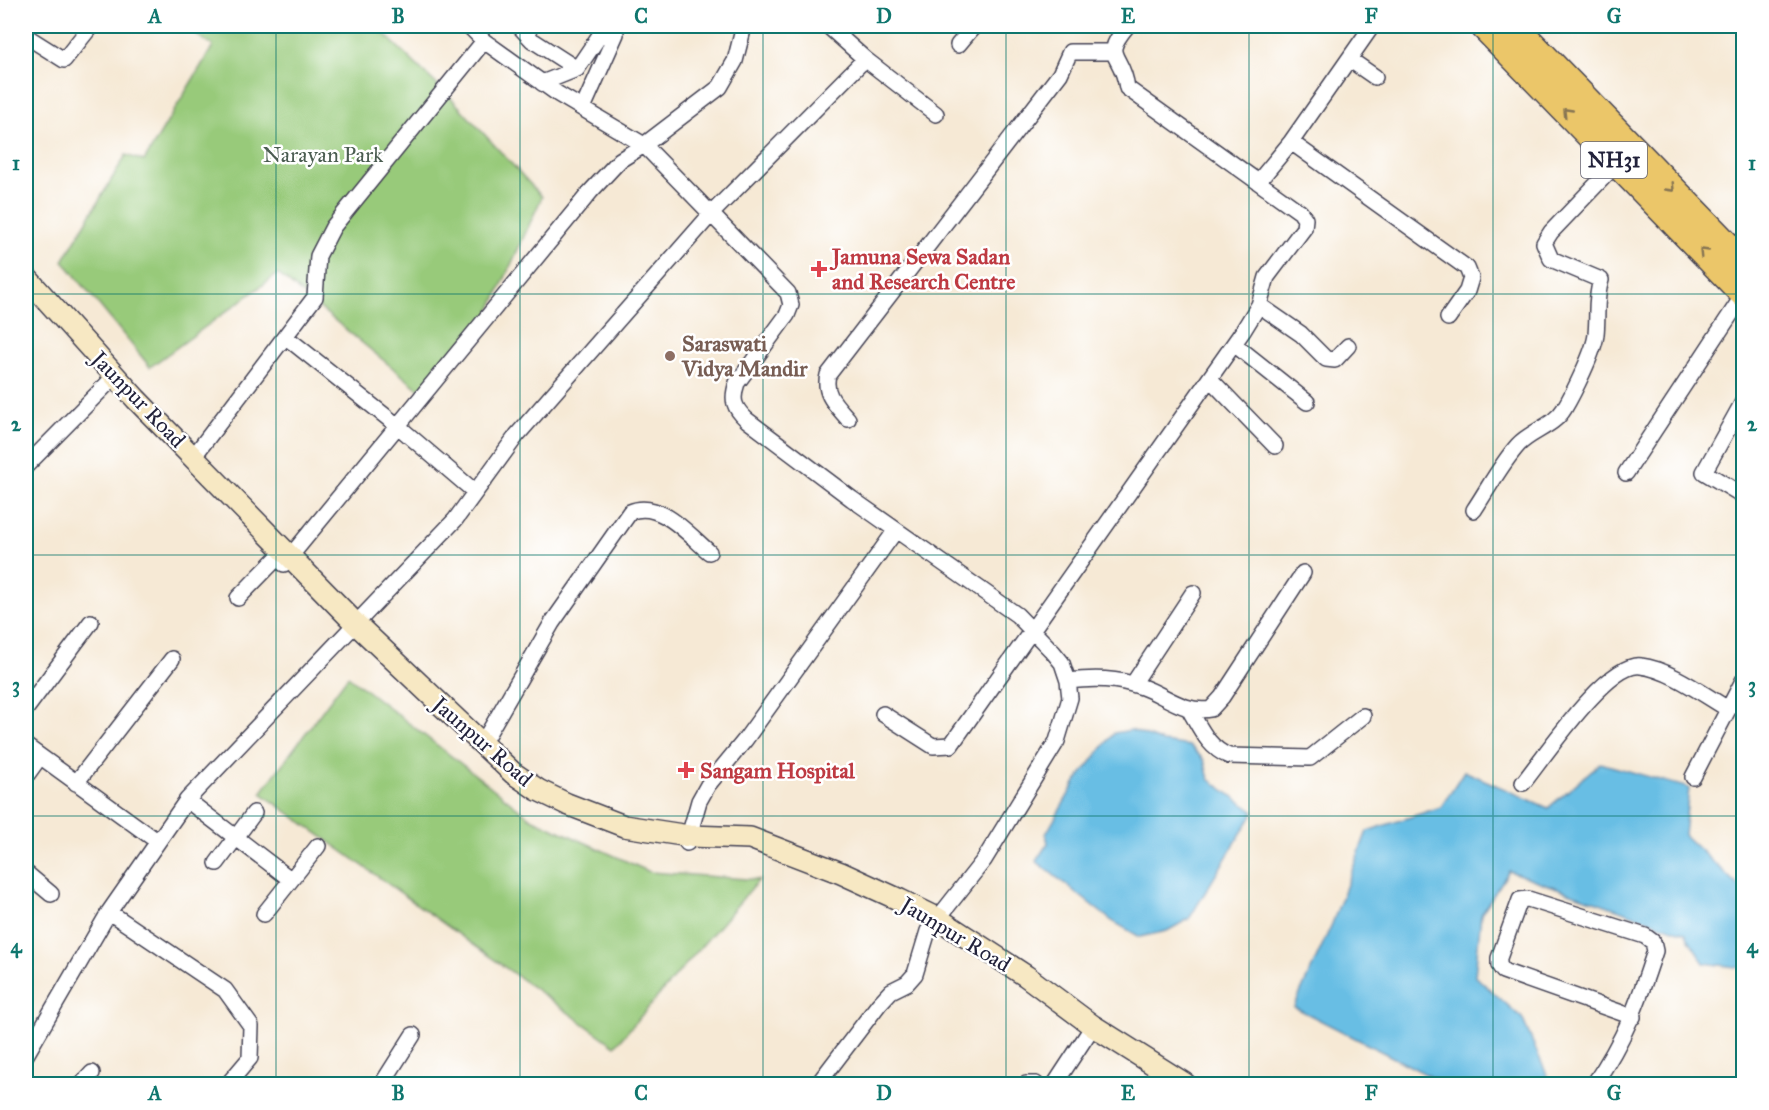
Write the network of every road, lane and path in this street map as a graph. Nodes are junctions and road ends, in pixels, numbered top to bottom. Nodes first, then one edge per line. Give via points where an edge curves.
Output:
1 (91, 26) edge
2 (470, 26) edge
3 (519, 26) edge
4 (744, 26) edge
5 (828, 26) edge
6 (974, 26) edge
7 (1127, 26) edge
8 (1372, 26) edge
9 (1484, 26) edge
10 (1514, 26) edge
11 (611, 30) edge
12 (26, 36) edge
13 (484, 41) junction
14 (958, 45) dead end
15 (1112, 52) junction
16 (865, 59) junction
17 (1349, 59) junction
18 (577, 69) junction
19 (1376, 77) dead end
20 (542, 83) junction
21 (583, 108) junction
22 (936, 114) dead end
23 (1291, 142) junction
24 (644, 145) junction
25 (1617, 163) junction
26 (1257, 182) junction
27 (712, 213) junction
28 (1743, 263) edge
29 (26, 277) edge
30 (1743, 294) edge
31 (26, 296) edge
32 (1259, 305) junction
33 (1448, 318) dead end
34 (285, 337) junction
35 (1234, 344) junction
36 (1348, 346) dead end
37 (1210, 379) junction
38 (110, 380) junction
39 (1743, 400) edge
40 (1307, 402) dead end
41 (848, 419) dead end
42 (399, 427) junction
43 (1275, 446) dead end
44 (194, 456) junction
45 (26, 466) edge
46 (1626, 473) dead end
47 (475, 492) junction
48 (1743, 496) edge
49 (1474, 510) dead end
50 (896, 530) junction
51 (709, 552) dead end
52 (284, 560) junction
53 (1303, 573) dead end
54 (1193, 593) dead end
55 (238, 598) dead end
56 (91, 622) dead end
57 (353, 628) junction
58 (1033, 632) junction
59 (172, 659) dead end
60 (1743, 679) edge
61 (1068, 681) junction
62 (1134, 684) junction
63 (26, 709) edge
64 (1189, 709) junction
65 (1728, 709) junction
66 (883, 714) dead end
67 (1363, 716) dead end
68 (482, 744) junction
69 (26, 746) edge
70 (39, 758) junction
71 (26, 776) edge
72 (1693, 777) dead end
73 (76, 783) junction
74 (1523, 783) dead end
75 (187, 800) junction
76 (254, 813) dead end
77 (236, 838) junction
78 (157, 841) junction
79 (688, 841) junction
80 (318, 846) dead end
81 (217, 863) dead end
82 (26, 873) edge
83 (290, 879) junction
84 (51, 894) dead end
85 (109, 912) junction
86 (264, 914) dead end
87 (937, 918) junction
88 (1634, 1017) junction
89 (1093, 1026) junction
90 (413, 1035) dead end
91 (26, 1055) edge
92 (1176, 1082) edge
93 (228, 1084) edge
94 (381, 1084) edge
95 (818, 1084) edge
96 (1026, 1084) edge
97 (1036, 1084) edge
98 (1055, 1084) edge
99 (1594, 1084) edge

1 - 12 street via 64,60
2 - 13 street
3 - 18 street via 532,40
4 - 24 street via 735,61 720,87
5 - 16 street
6 - 14 street
7 - 15 street via 1112,44
8 - 17 street
25 -> 9 highway, NH31
10 -> 28 highway, NH31
11 - 18 street
11 - 21 street
13 - 20 street
13 - 34 street via 333,227 318,256 315,297
15 - 26 street via 1124,70 1127,88
15 - 41 street via 1070,52 1060,74 828,375 829,396
16 - 22 street
16 - 27 street
17 - 19 street
17 - 23 street
18 - 20 street
20 - 21 street
21 - 24 street
23 - 26 street
23 - 33 street via 1467,268 1471,278 1467,291
24 - 27 street
24 - 42 street via 620,160 591,191
30 -> 25 highway, NH31
25 - 49 street via 1544,243 1551,260 1601,280 1596,295 1596,337 1590,355 1563,411 1516,447
26 - 32 street via 1305,219 1304,228 1268,277
27 - 47 street via 517,435
27 - 50 street via 788,293 791,305 737,383 732,395 735,409
29 - 38 street, Jaunpur Road
30 - 46 street
31 - 38 street
32 - 35 street
32 - 36 street via 1301,334 1326,359 1335,360
34 - 42 street
34 - 44 street
35 - 37 street
35 - 40 street
37 - 43 street
37 - 58 street
38 - 44 street, Jaunpur Road
38 - 45 street
38 - 52 street
39 - 48 street via 1704,472
42 - 47 street
42 - 52 street
44 - 52 street, Jaunpur Road
47 - 57 street via 455,520
50 - 58 street via 1017,615
50 - 79 street via 745,740 708,785 699,801
51 - 68 street via 651,508 630,512 552,623
52 - 55 street
52 - 57 street
53 - 64 street via 1222,698 1211,709
54 - 62 street
56 - 63 street
57 - 68 street, Jaunpur Road
57 - 75 street
57 - 79 street via 466,750 528,798 560,815 627,839
58 - 61 street via 1062,663
58 - 66 street via 951,745 933,746
59 - 73 street
60 - 65 street
61 - 62 street via 1097,677
61 - 87 street via 1070,698 1057,741 984,860
62 - 64 street
64 - 67 street via 1210,744 1229,756 1310,758
65 - 72 street
65 - 74 street via 1656,669 1639,665 1620,670 1602,684
68 - 79 street, Jaunpur Road via 538,790 567,804 624,826
69 - 70 street
70 - 71 street
70 - 73 street
73 - 78 street
75 - 77 street
75 - 78 street
76 - 77 street
77 - 81 street
77 - 83 street
78 - 85 street
79 - 87 street, Jaunpur Road via 745,852 771,848 841,873
80 - 83 street
82 - 84 street
83 - 86 street
85 - 91 street
85 - 93 street via 225,990 251,1026 250,1058
87 - 89 street, Jaunpur Road
87 - 95 street via 923,942 915,974 879,1004
88 - 88 street via 1503,971 1500,958 1520,900 1528,899 1592,919 1653,942 1655,951
88 - 99 street
89 - 92 street, Jaunpur Road
89 - 98 street
90 - 94 street
96 - 97 street

